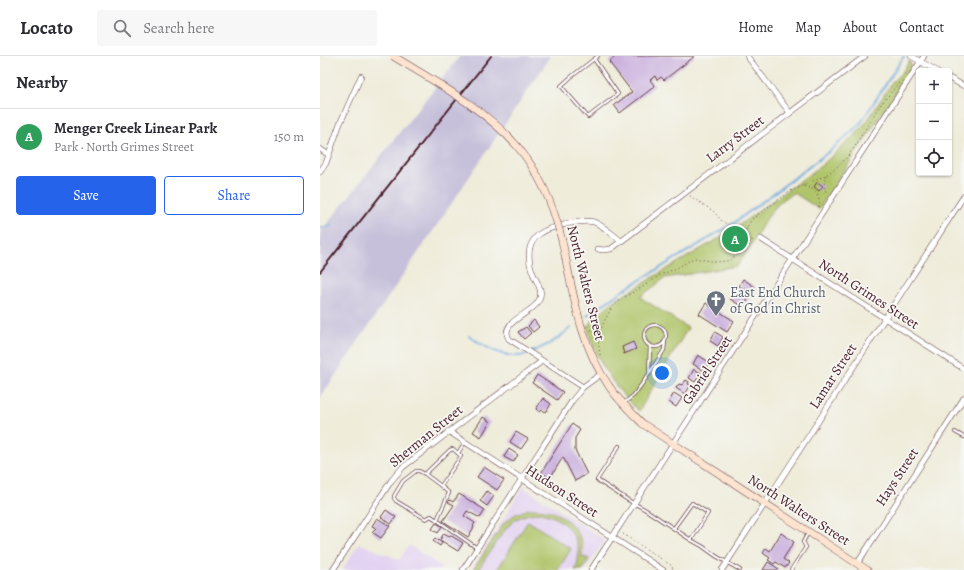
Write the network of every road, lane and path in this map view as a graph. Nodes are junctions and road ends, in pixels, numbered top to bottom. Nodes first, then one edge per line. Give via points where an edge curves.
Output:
1 (394, 56) edge
2 (598, 56) edge
3 (747, 56) edge
4 (865, 56) edge
5 (912, 56) edge
6 (924, 56) edge
7 (594, 59) junction
8 (920, 62) junction
9 (931, 68) edge
10 (361, 76) dead end
11 (952, 80) edge
12 (900, 82) dead end
13 (964, 86) edge
14 (790, 113) junction
15 (320, 149) edge
16 (329, 155) junction
17 (320, 172) edge
18 (826, 175) junction
19 (804, 185) junction
20 (828, 194) dead end
21 (690, 195) dead end
22 (964, 196) edge
23 (819, 208) dead end
24 (745, 236) junction
25 (761, 239) dead end
26 (621, 242) junction
27 (755, 242) dead end
28 (598, 249) dead end
29 (792, 259) junction
30 (885, 318) junction
31 (601, 328) junction
32 (588, 329) dead end
33 (665, 341) junction
34 (650, 345) junction
35 (542, 361) junction
36 (601, 361) dead end
37 (964, 369) edge
38 (601, 374) junction
39 (649, 374) junction
40 (583, 387) junction
41 (964, 398) edge
42 (623, 404) junction
43 (448, 431) junction
44 (955, 432) dead end
45 (964, 437) edge
46 (465, 442) junction
47 (673, 444) junction
48 (619, 446) dead end
49 (458, 453) junction
50 (425, 474) junction
51 (521, 479) junction
52 (441, 486) junction
53 (635, 503) junction
54 (765, 503) junction
55 (437, 520) junction
56 (674, 528) junction
57 (617, 530) junction
58 (809, 532) junction
59 (612, 538) junction
60 (691, 540) junction
61 (478, 548) junction
62 (727, 562) junction
63 (854, 567) edge
64 (333, 570) edge
65 (463, 570) edge
66 (591, 570) edge
67 (663, 570) edge
68 (673, 570) edge
69 (722, 570) edge
70 (740, 570) edge
71 (791, 570) edge
72 (867, 570) edge

1 - 38 main road, North Walters Street, bridge via 493,122 526,159 544,189 557,220 580,323 591,355
2 - 7 lane
3 - 14 street
4 - 14 street, Larry Street
5 - 8 street
6 - 8 street, Gabriel Street
7 - 7 lane via 561,86 588,117 618,94
8 - 9 street
8 - 29 street, Gabriel Street
10 - 16 street
11 - 13 street
12 - 18 path via 878,108 848,156
14 - 26 street, Larry Street
15 - 16 street
16 - 17 street
18 - 19 path
18 - 20 path via 824,188
19 - 23 path via 817,193
19 - 24 path via 761,212 749,224
21 - 24 path
22 - 30 street, Lamar Street
24 - 27 path
24 - 31 path via 743,247 736,256 727,261 692,258 660,275 614,306
25 - 29 street, North Grimes Street
26 - 28 street, Larry Street via 611,249
26 - 35 street via 604,227 590,221 552,228 535,238 531,245 529,260 541,289 541,296 535,306 510,325 506,332 509,339
29 - 30 street, North Grimes Street
29 - 47 street, Gabriel Street
30 - 37 street, North Grimes Street
30 - 54 street, Lamar Street
31 - 32 path via 594,331
31 - 36 path via 598,340
33 - 34 lane via 660,346
33 - 34 lane via 666,334 663,328 653,326 645,332 645,340
33 - 39 lane via 664,350
34 - 39 lane
35 - 40 street
35 - 43 street, Sherman Street
38 - 40 street
38 - 42 main road, North Walters Street
39 - 42 lane via 634,395
40 - 51 street
41 - 63 street, Hays Street
42 - 47 main road, North Walters Street via 643,424
43 - 46 street, Hudson Street
43 - 64 street, Sherman Street via 399,470
44 - 45 lane
46 - 49 lane
46 - 51 street, Hudson Street
47 - 53 street, Gabriel Street
47 - 54 main road, North Walters Street
48 - 53 lane via 597,480
49 - 50 lane via 452,448
49 - 52 lane via 460,458
50 - 52 lane
50 - 55 lane via 416,471 403,482 394,498 426,519 432,516
51 - 59 street, Hudson Street
51 - 61 street
52 - 55 lane via 449,493
53 - 56 lane
53 - 57 street, Gabriel Street
54 - 58 main road, North Walters Street
54 - 62 street, Lamar Street
55 - 61 lane
56 - 60 lane
56 - 60 lane via 692,503 708,512
57 - 59 street, Gabriel Street
57 - 68 path via 672,566
58 - 63 main road, North Walters Street
58 - 71 lane via 802,542 806,547
59 - 66 street, Gabriel Street
59 - 67 street, Hudson Street
60 - 62 lane
61 - 65 street
62 - 69 street, Lamar Street
62 - 70 lane
63 - 72 main road, North Walters Street

